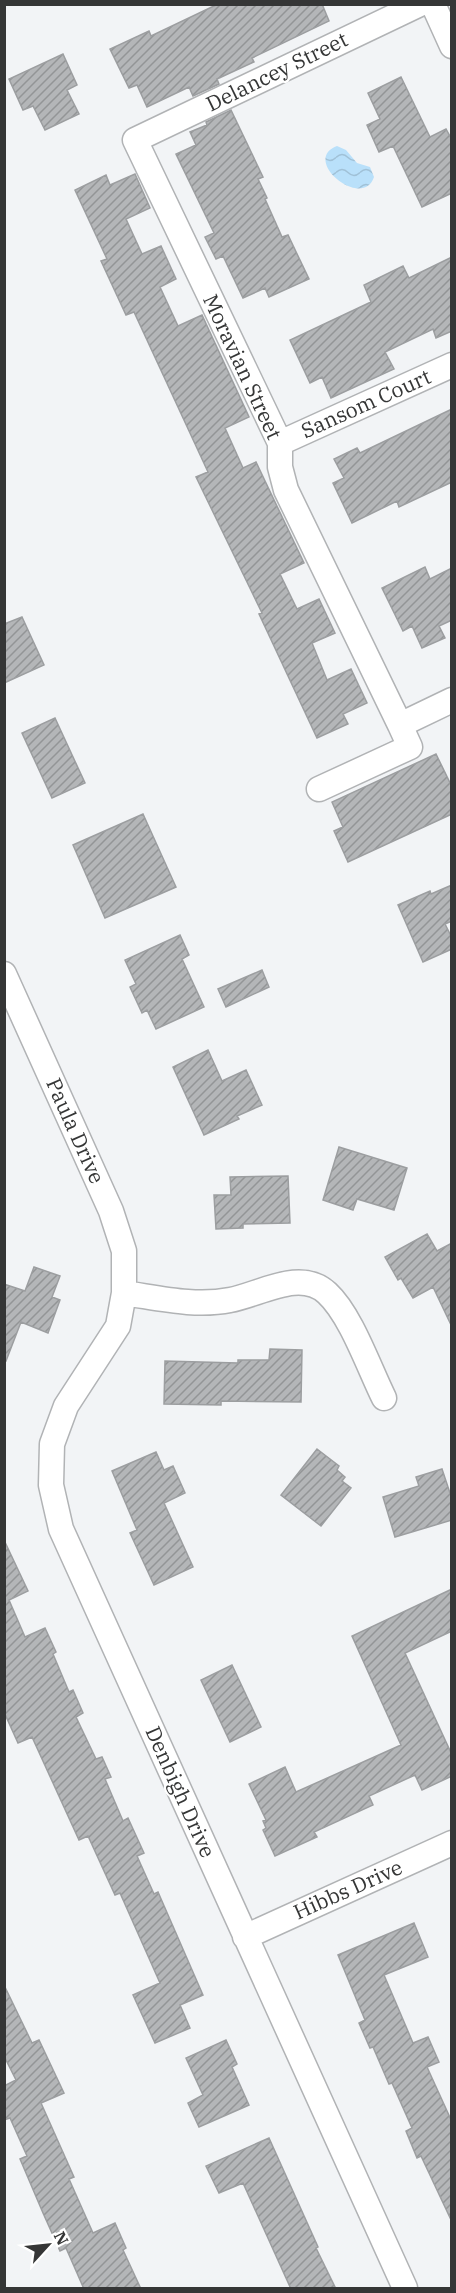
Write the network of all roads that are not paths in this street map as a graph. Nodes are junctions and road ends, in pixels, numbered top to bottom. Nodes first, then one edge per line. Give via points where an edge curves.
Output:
1 (420, 4) edge
2 (433, 4) edge
3 (452, 46) edge
4 (135, 140) joint
5 (452, 364) edge
6 (280, 443) junction
7 (452, 700) edge
8 (400, 726) junction
9 (319, 789) dead end
10 (4, 974) edge
11 (124, 1293) junction
12 (384, 1398) dead end
13 (452, 1844) edge
14 (245, 1937) junction
15 (405, 2289) edge

1 - 4 street, Delancey Street
2 - 3 street
4 - 6 street, Moravian Street
5 - 6 street, Sansom Court
6 - 8 street, Moravian Street via 280,467 286,490
7 - 8 street
8 - 9 street, Moravian Street via 410,747
10 - 11 street, Paula Drive via 111,1211 124,1251
11 - 12 street via 197,1303 230,1300 296,1283 312,1284 326,1293 345,1317
11 - 14 street, Denbigh Drive via 118,1326 66,1406 52,1444 51,1485 61,1529
13 - 14 street, Hibbs Drive
14 - 15 street, Denbigh Drive

